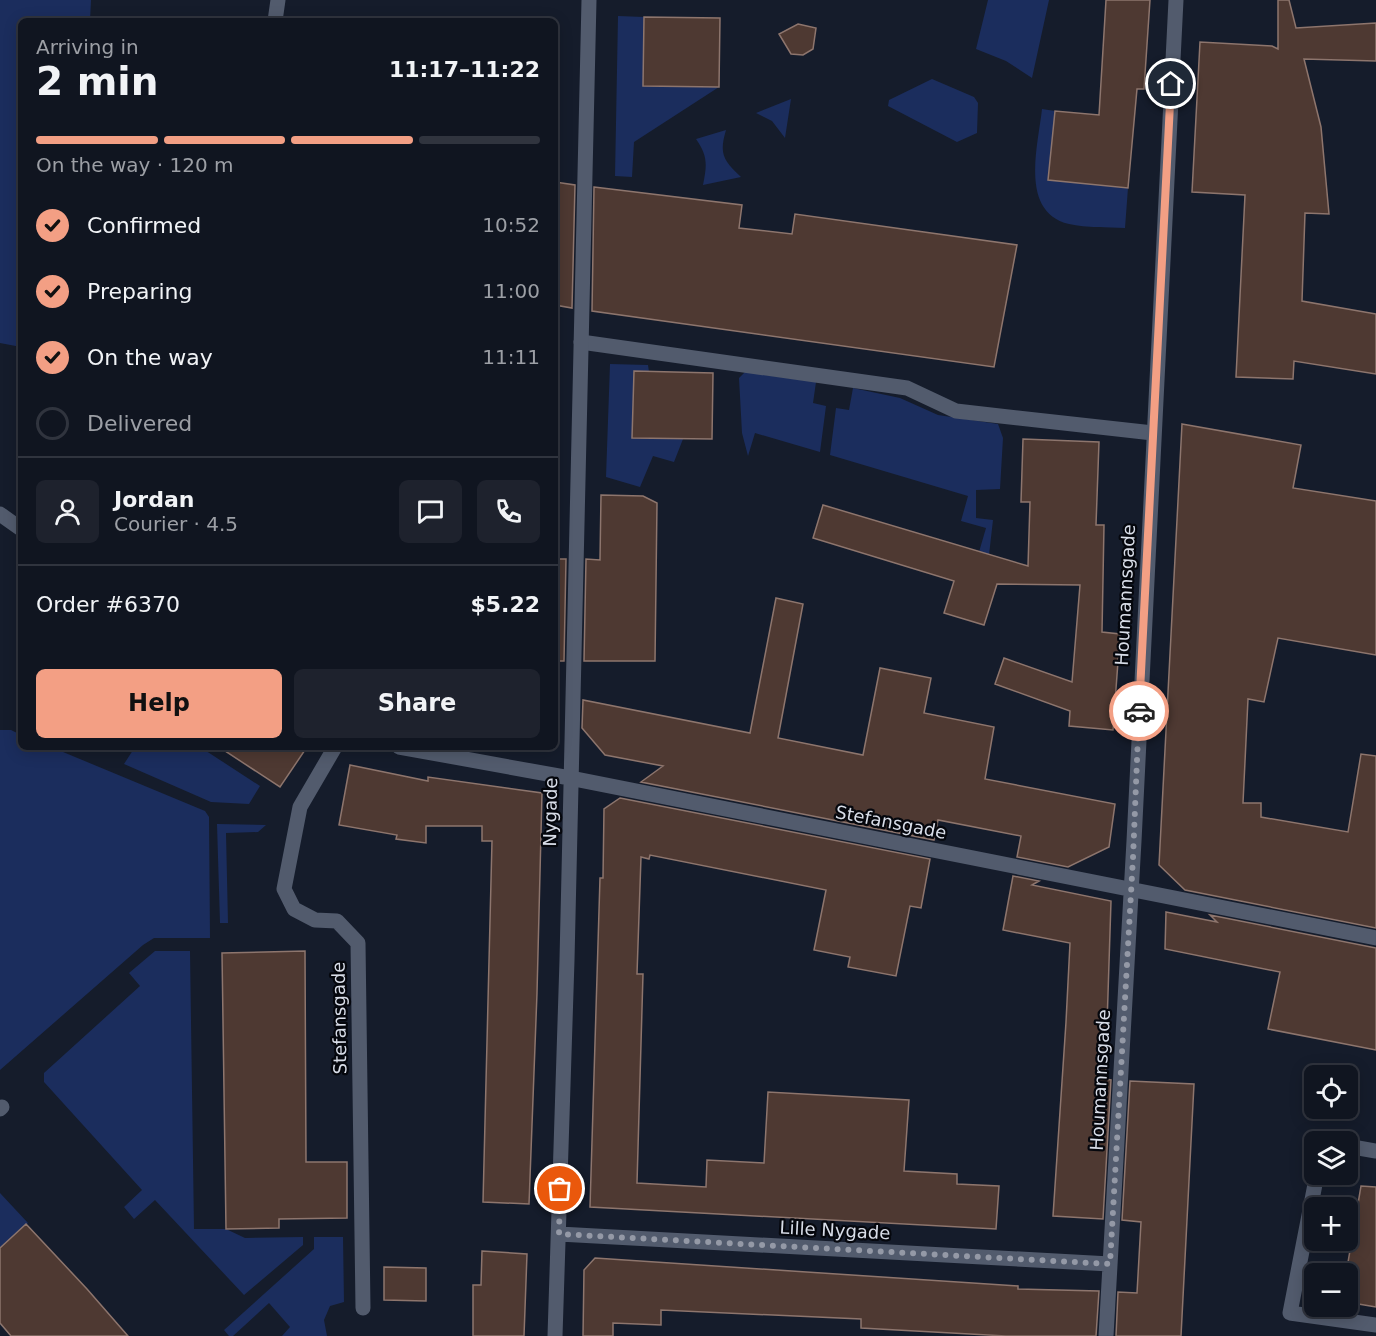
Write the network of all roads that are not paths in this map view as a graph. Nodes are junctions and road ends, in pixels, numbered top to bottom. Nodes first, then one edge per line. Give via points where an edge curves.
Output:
1 (278, 0) edge
2 (589, 0) edge
3 (1176, 0) edge
4 (275, 18) edge
5 (581, 342) junction
6 (1153, 433) junction
7 (0, 514) edge
8 (18, 527) edge
9 (333, 750) edge
10 (416, 750) edge
11 (570, 778) junction
12 (1131, 890) junction
13 (1376, 938) edge
14 (1358, 1148) edge
15 (1376, 1151) edge
16 (1315, 1185) edge
17 (559, 1234) junction
18 (1110, 1264) junction
19 (363, 1308) dead end
20 (1376, 1325) edge
21 (555, 1336) edge
22 (1106, 1336) edge

1 - 4 street
2 - 5 street, Nygade
3 - 6 street, Houmannsgade
5 - 6 street via 907,388 956,411
5 - 11 street, Nygade
6 - 12 street, Houmannsgade
7 - 8 street
9 - 19 street, Stefansgade via 300,807 284,889 294,909 315,920 338,921 358,943
10 - 11 street, Stefansgade
11 - 12 street, Stefansgade
11 - 17 street, Nygade
12 - 13 street, Stefansgade
12 - 18 street, Houmannsgade
14 - 15 street
16 - 20 street via 1290,1313
17 - 18 street, Lille Nygade
17 - 21 street, Nygade
18 - 22 street, Houmannsgade

